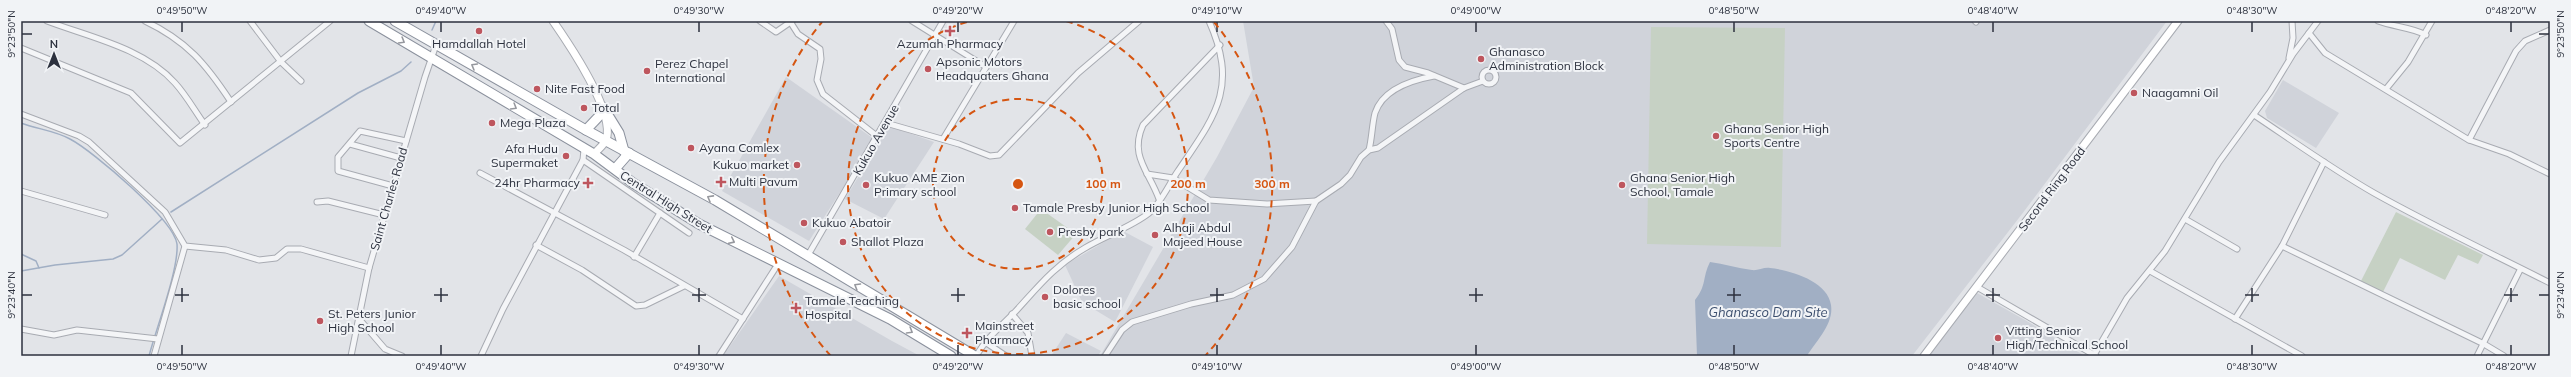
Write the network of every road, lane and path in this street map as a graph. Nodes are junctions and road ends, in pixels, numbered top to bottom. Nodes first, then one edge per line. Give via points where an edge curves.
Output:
1 (47, 21) edge
2 (145, 21) edge
3 (250, 21) edge
4 (330, 21) edge
5 (369, 21) edge
6 (395, 21) edge
7 (552, 21) edge
8 (760, 21) edge
9 (912, 21) edge
10 (943, 21) edge
11 (1014, 21) edge
12 (1139, 21) edge
13 (1210, 21) edge
14 (1386, 21) edge
15 (2178, 21) edge
16 (2292, 21) edge
17 (2378, 21) edge
18 (2432, 21) edge
19 (792, 22) edge
20 (2318, 22) edge
21 (2550, 30) edge
22 (2309, 33) junction
23 (934, 35) junction
24 (2426, 35) junction
25 (436, 45) junction
26 (1220, 45) junction
27 (21, 48) edge
28 (430, 58) junction
29 (281, 62) junction
30 (2288, 63) junction
31 (986, 67) junction
32 (1435, 76) junction
33 (300, 81) dead end
34 (1483, 81) dead end
35 (1464, 88) junction
36 (2386, 89) junction
37 (231, 102) junction
38 (603, 109) junction
39 (21, 114) edge
40 (2254, 115) junction
41 (886, 123) junction
42 (205, 125) junction
43 (586, 130) junction
44 (878, 137) junction
45 (943, 139) junction
46 (2469, 140) junction
47 (606, 141) junction
48 (406, 142) junction
49 (350, 144) junction
50 (584, 149) junction
51 (1369, 150) junction
52 (626, 152) junction
53 (594, 154) junction
54 (401, 158) junction
55 (583, 160) junction
56 (2324, 162) junction
57 (615, 169) junction
58 (480, 173) dead end
59 (1147, 174) junction
60 (2550, 174) edge
61 (1173, 178) junction
62 (393, 186) junction
63 (21, 191) edge
64 (1159, 198) junction
65 (1316, 201) junction
66 (316, 202) dead end
67 (554, 212) junction
68 (660, 213) junction
69 (105, 215) dead end
70 (384, 215) junction
71 (2185, 219) junction
72 (689, 233) dead end
73 (536, 245) junction
74 (185, 246) junction
75 (2282, 246) junction
76 (2237, 249) dead end
77 (634, 257) junction
78 (808, 257) junction
79 (778, 264) junction
80 (370, 268) junction
81 (2520, 270) junction
82 (2150, 272) junction
83 (2550, 283) edge
84 (684, 286) junction
85 (1977, 287) junction
86 (1012, 314) junction
87 (743, 319) junction
88 (2235, 319) junction
89 (360, 320) junction
90 (21, 329) edge
91 (158, 339) junction
92 (985, 342) junction
93 (2484, 344) junction
94 (2095, 355) edge
95 (154, 356) edge
96 (351, 356) edge
97 (402, 356) edge
98 (481, 356) edge
99 (719, 356) edge
100 (951, 356) edge
101 (975, 356) edge
102 (1006, 356) edge
103 (1032, 356) edge
104 (1105, 356) edge
105 (1924, 356) edge
106 (2302, 356) edge
107 (2477, 356) edge
108 (2504, 356) edge

1 - 42 street via 131,52 156,65 176,83
2 - 37 street via 170,33 193,52 213,75
3 - 29 street
4 - 29 street
5 -> 28 highway, Central High Street
6 - 25 highway, Central High Street
7 - 38 street
8 - 19 street via 776,32
9 - 23 street
10 - 23 street, Kukuo Avenue
11 - 31 street
12 - 45 street via 1078,73 999,155 990,156
13 - 26 street
14 - 32 street via 1392,30 1399,60 1405,67
15 - 85 street, Second Ring Road
16 - 30 street via 2293,38
17 - 24 street via 2391,26 2418,30
18 - 24 street
19 - 44 street via 798,34 820,49 817,80 823,94
20 - 22 street
21 - 46 street via 2525,41 2516,51
22 - 30 street
22 - 36 street via 2326,53
23 - 31 street
23 - 41 street, Kukuo Avenue
24 - 36 street
25 - 28 street, Saint Charles Road
43 -> 25 highway, Central High Street
26 - 59 street via 1143,125 1138,139 1139,152 1141,165
26 - 61 street via 1222,63 1219,100 1209,123
27 - 42 street via 132,92 180,143
28 - 48 street, Saint Charles Road
28 -> 50 highway, Central High Street
29 - 33 street
29 - 37 street
30 - 40 street
31 - 45 street
32 - 35 street
32 - 51 street via 1407,83 1384,100 1375,113
34 - 35 street
35 - 51 street via 1378,148
36 - 46 street
37 - 42 street
38 - 43 highway
38 - 47 street via 607,128
38 - 52 highway via 619,133
39 - 74 street via 89,142 166,212
40 - 56 street
40 - 71 street via 2220,162
41 - 44 street, Kukuo Avenue
41 - 45 street
43 - 47 highway, Central High Street
44 - 78 street, Kukuo Avenue
46 - 60 street via 2509,154
47 - 52 highway, Central High Street
47 - 53 street
48 - 49 street via 360,131
48 - 54 street, Saint Charles Road
49 - 54 street
49 - 62 street via 338,155 338,171
50 - 53 highway, Central High Street
50 - 55 street
51 - 65 street via 1341,184
52 - 57 highway
78 -> 52 highway, Central High Street via 715,200
53 - 57 highway, Central High Street
54 - 62 street, Saint Charles Road
55 - 67 street
55 - 68 street
56 - 75 street
56 - 81 street via 2399,207
57 -> 79 highway, Central High Street via 694,220
58 - 67 street
59 - 61 street
59 - 64 street
61 - 64 street
61 - 65 street via 1209,200 1267,204
62 - 70 street, Saint Charles Road
63 - 69 street
64 - 86 street via 1149,213 1084,248 1053,269
65 - 104 street via 1292,247 1264,279 1233,295 1191,304 1132,322 1122,330
66 - 70 street via 328,201
67 - 73 street
67 - 77 street
68 - 72 street
68 - 77 street
70 - 80 street, Saint Charles Road
71 - 76 street
71 - 82 street
73 - 84 street via 582,270 636,306 644,305
73 - 98 street
74 - 80 street via 226,250 259,260 276,258 287,249 301,249
74 - 91 street
75 - 88 street
75 - 93 street
77 - 84 street
101 -> 78 highway, Central High Street
79 - 87 street
79 -> 100 highway, Central High Street via 890,319
80 - 89 street, Saint Charles Road
81 - 83 street
81 - 93 street
82 - 88 street
82 - 94 street via 2127,298
84 - 87 street
85 - 94 street
85 - 105 street, Second Ring Road
86 - 92 street
86 - 103 street via 1028,332
87 - 99 street
88 - 106 street
89 - 96 street, Saint Charles Road
89 - 97 street via 385,349
90 - 91 street via 54,335 77,330
91 - 95 street
92 - 101 street
92 - 102 street
93 - 107 street
93 - 108 street

